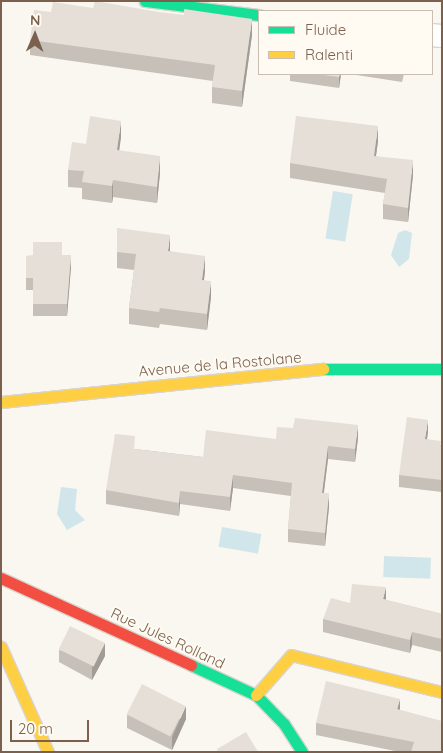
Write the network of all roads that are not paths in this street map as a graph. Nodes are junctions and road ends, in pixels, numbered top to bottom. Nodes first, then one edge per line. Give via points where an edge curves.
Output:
1 (145, 1) edge
2 (258, 14) edge
3 (442, 370) edge
4 (1, 402) edge
5 (1, 578) edge
6 (1, 647) edge
7 (442, 692) edge
8 (256, 695) junction
9 (48, 752) edge
10 (302, 752) edge

1 - 2 street
3 - 4 street, Avenue de la Rostolane via 350,367
5 - 8 street, Rue Jules Rolland
6 - 9 street
7 - 8 street via 291,655
8 - 10 street, Rue Jules Rolland via 284,724

